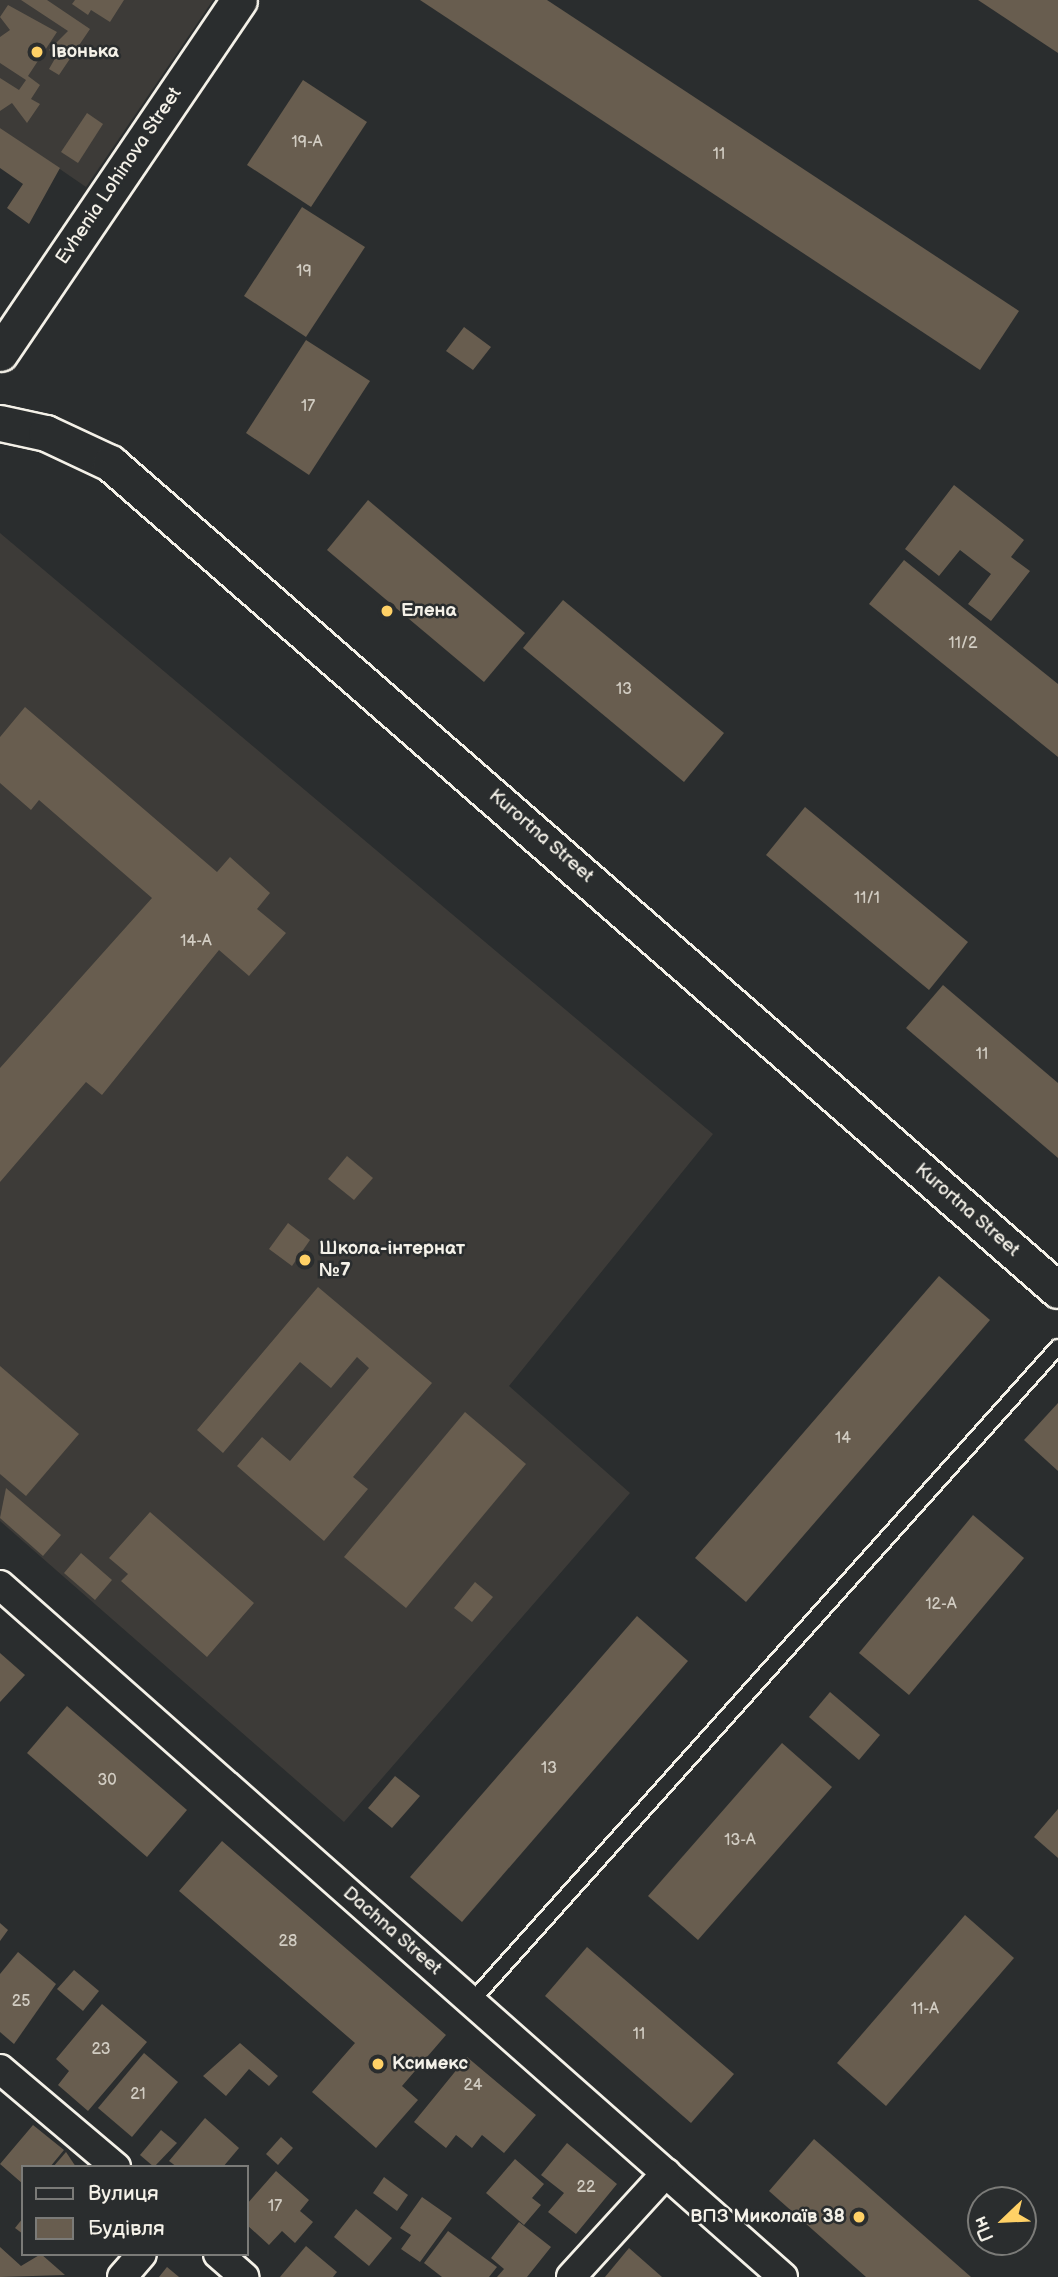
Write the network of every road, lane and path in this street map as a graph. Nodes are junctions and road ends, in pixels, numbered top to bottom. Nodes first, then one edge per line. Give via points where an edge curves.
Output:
1 (237, 1) edge
2 (0, 353) edge
3 (0, 423) edge
4 (1058, 1290) edge
5 (1058, 1347) edge
6 (0, 1585) edge
7 (472, 2001) junction
8 (0, 2069) edge
9 (114, 2165) edge
10 (666, 2173) junction
11 (140, 2256) edge
12 (220, 2256) edge
13 (122, 2277) edge
14 (244, 2277) edge
15 (571, 2277) edge
16 (783, 2277) edge

1 - 2 street, Evhenia Lohinova Street
3 - 4 street, Kurortna Street via 46,433 110,463
5 - 7 lane
6 - 7 street, Dachna Street
7 - 10 street, Dachna Street
8 - 9 street
10 - 15 street
10 - 16 street, Dachna Street
11 - 13 street
12 - 14 street

